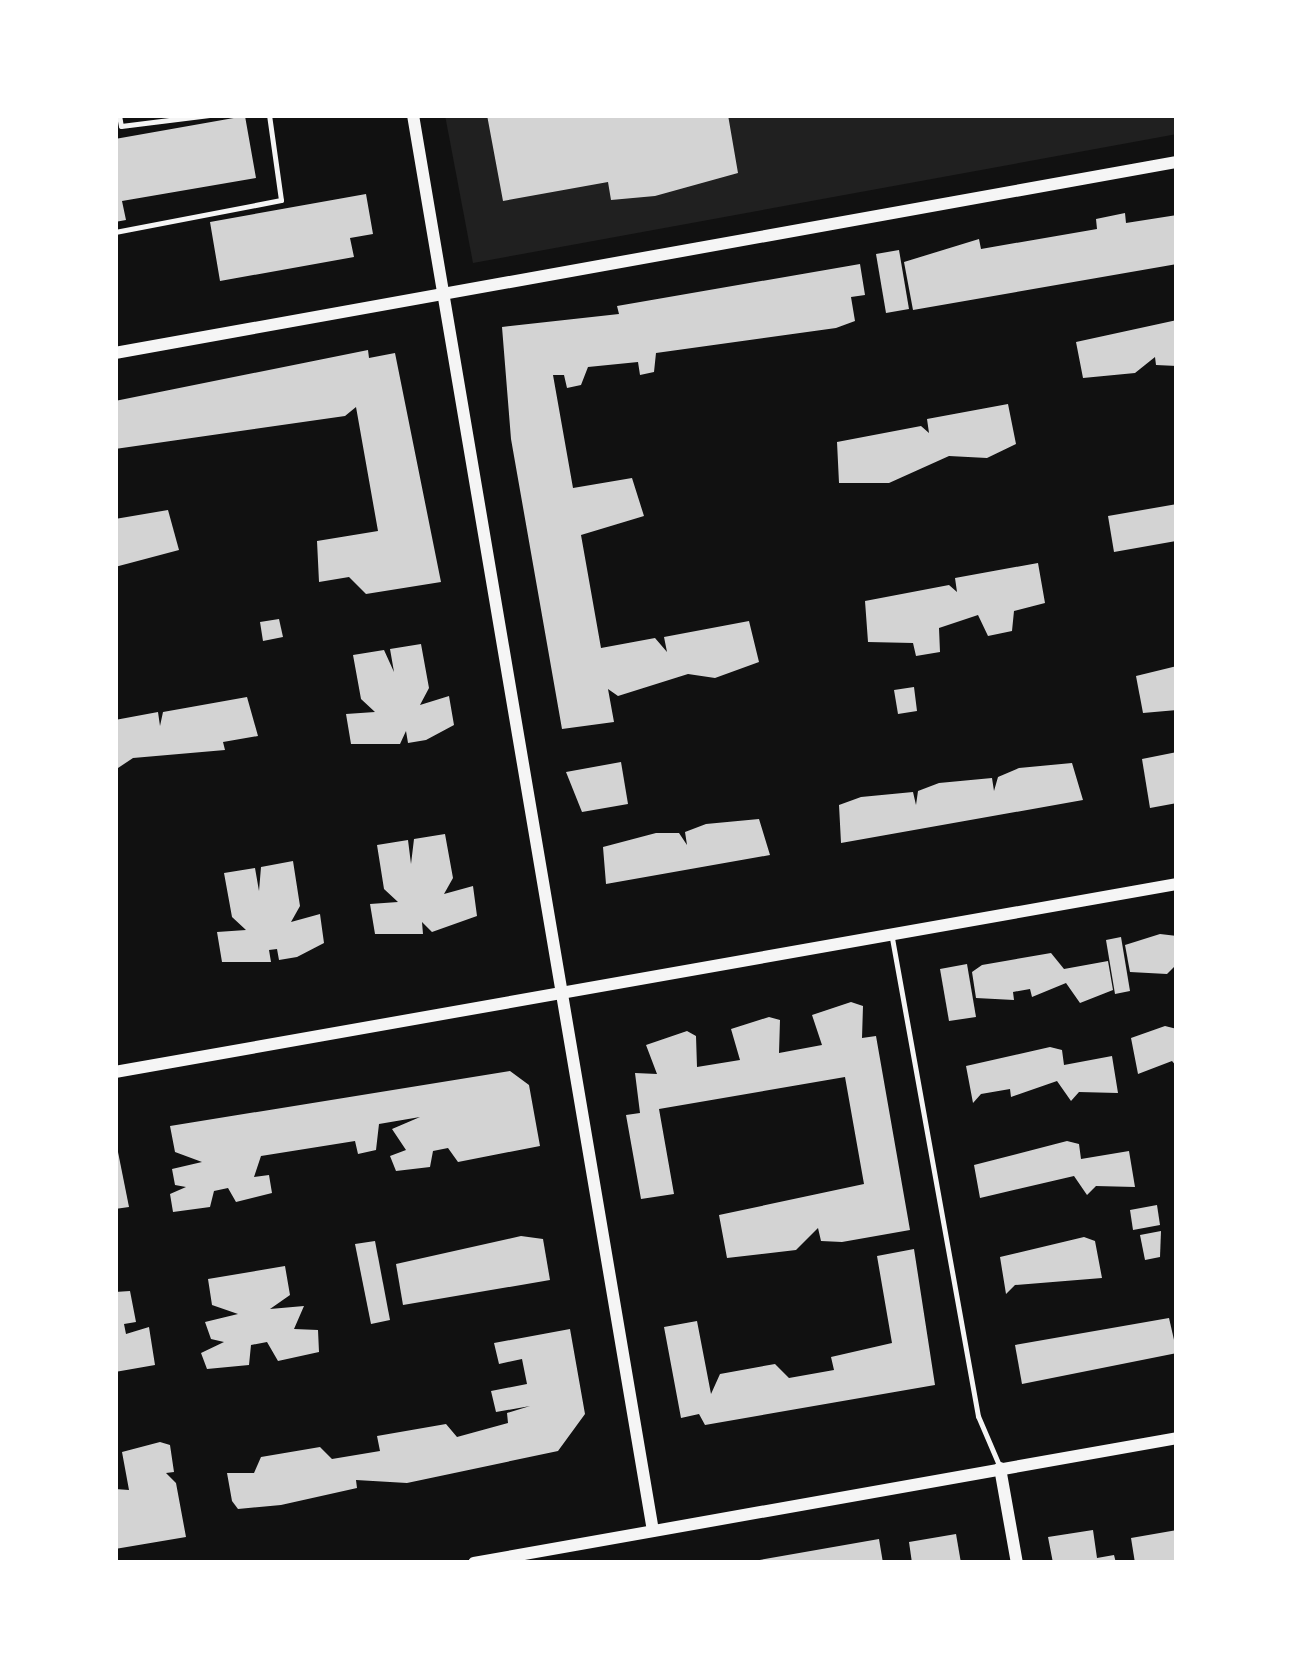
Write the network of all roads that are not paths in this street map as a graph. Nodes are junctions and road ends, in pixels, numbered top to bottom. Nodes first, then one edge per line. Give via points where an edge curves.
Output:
1 (119, 115) edge
2 (208, 115) edge
3 (269, 115) edge
4 (413, 115) edge
5 (1177, 162) edge
6 (115, 232) edge
7 (445, 294) junction
8 (115, 353) edge
9 (1177, 884) edge
10 (892, 935) junction
11 (568, 993) junction
12 (115, 1072) edge
13 (1177, 1438) edge
14 (1000, 1468) junction
15 (653, 1531) junction
16 (474, 1563) edge
17 (1017, 1563) edge

1 - 2 lane via 122,126
3 - 6 lane via 281,200
4 - 7 street
5 - 7 street
7 - 8 street
7 - 11 street
9 - 10 street
10 - 11 street
10 - 14 lane via 978,1416
11 - 12 street
11 - 15 street
13 - 14 street
14 - 15 street
14 - 17 street
15 - 16 street

